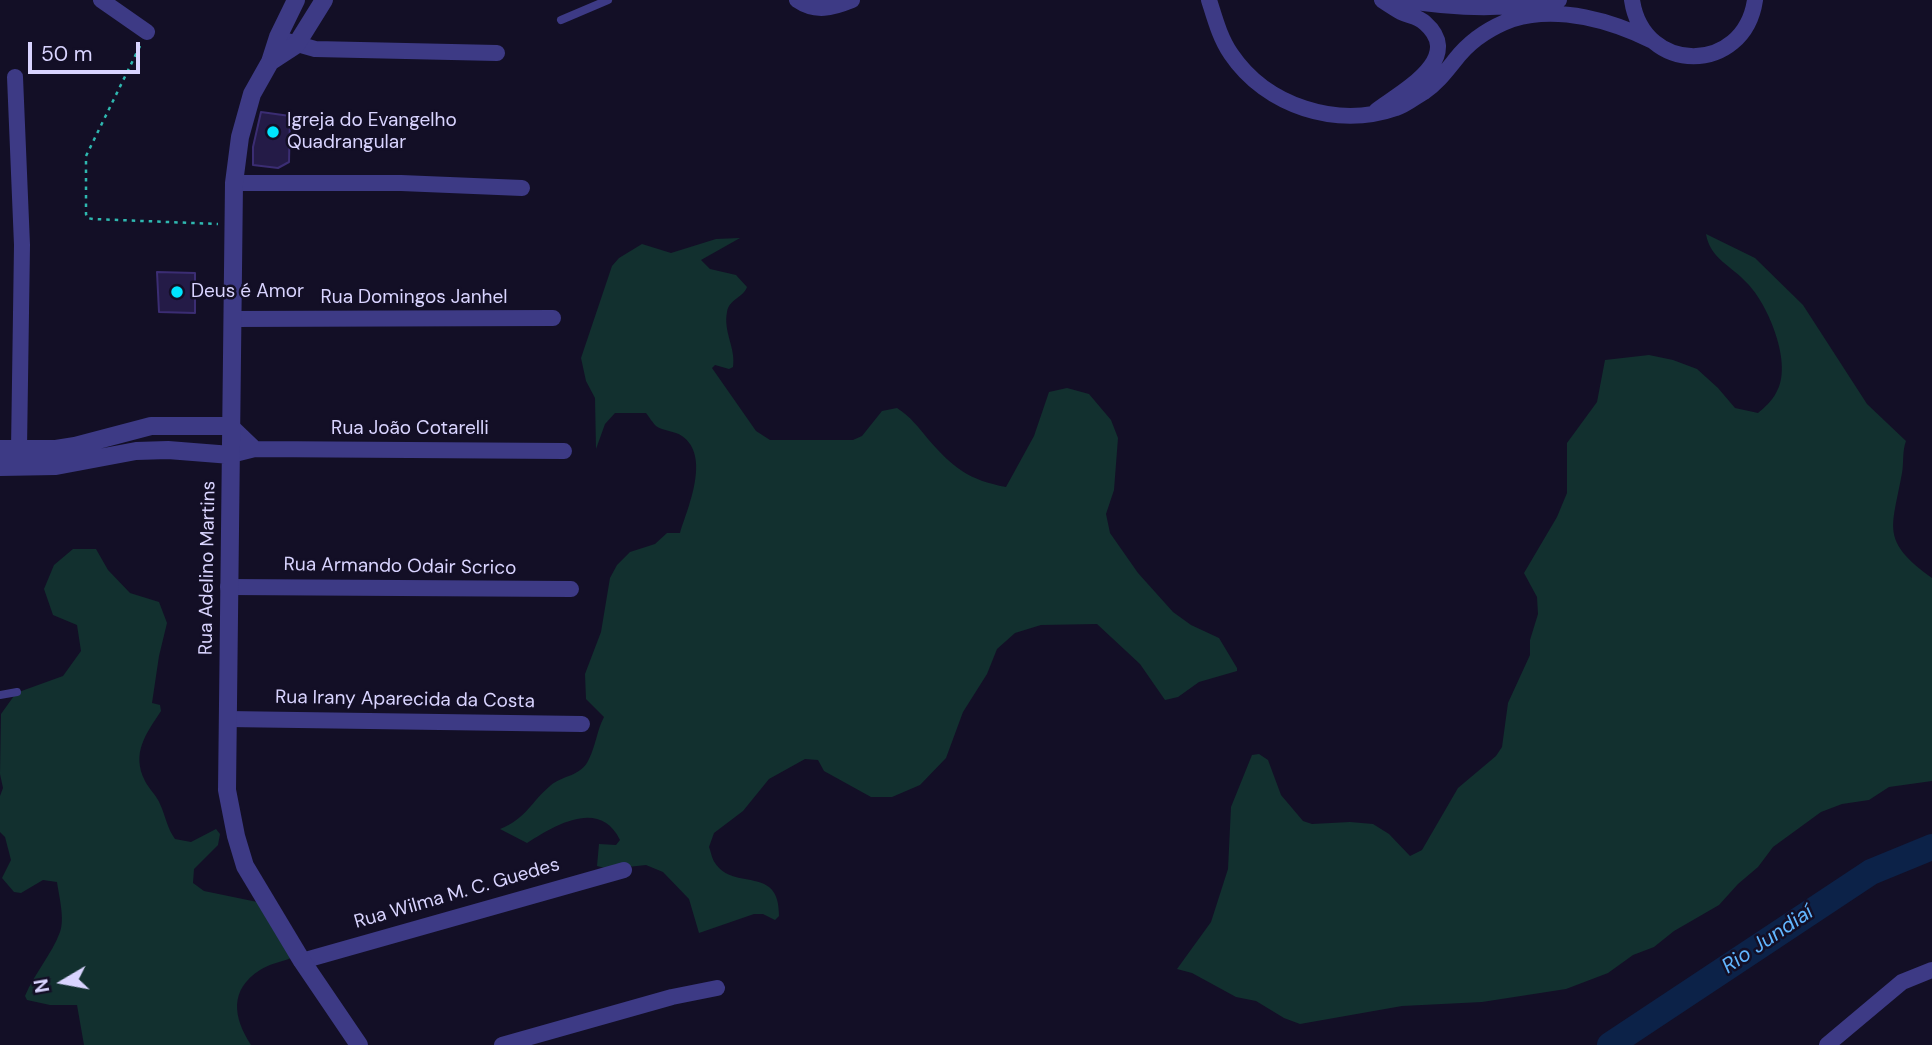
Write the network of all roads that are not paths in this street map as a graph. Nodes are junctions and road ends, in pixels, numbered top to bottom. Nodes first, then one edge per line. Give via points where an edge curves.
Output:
1 (102, 0) edge
2 (296, 0) edge
3 (324, 0) edge
4 (608, 0) edge
5 (797, 0) edge
6 (852, 0) edge
7 (1209, 0) edge
8 (1382, 0) edge
9 (1404, 0) edge
10 (1559, 0) edge
11 (1632, 0) edge
12 (1755, 0) edge
13 (561, 20) dead end
14 (147, 32) road end
15 (278, 37) junction
16 (1653, 41) junction
17 (296, 45) junction
18 (497, 53) dead end
19 (270, 62) junction
20 (15, 77) dead end
21 (1374, 113) junction
22 (17, 118) junction
23 (0, 119) edge
24 (234, 183) junction
25 (522, 188) dead end
26 (553, 318) dead end
27 (233, 319) junction
28 (232, 426) junction
29 (0, 449) edge
30 (19, 449) junction
31 (256, 449) junction
32 (564, 451) dead end
33 (231, 455) junction
34 (0, 467) edge
35 (228, 587) junction
36 (571, 589) dead end
37 (17, 692) dead end
38 (0, 695) edge
39 (227, 719) junction
40 (582, 724) dead end
41 (624, 870) dead end
42 (302, 961) junction
43 (1932, 970) edge
44 (718, 988) dead end
45 (359, 1045) edge
46 (502, 1045) edge
47 (1827, 1045) edge

1 - 14 street
2 - 15 street, Rua Adelino Martins
3 - 17 street, Rua Adelino Martins
4 - 13 lane
5 - 6 street via 825,9
7 - 21 street via 1223,42 1267,91 1312,111 1346,116
8 - 21 street via 1427,24 1435,34 1437,54 1419,80
9 - 10 street via 1486,8
11 - 16 street via 1638,22
12 - 16 street via 1747,26 1721,50 1685,56
15 - 17 street
15 - 19 street, Rua Adelino Martins
16 - 21 street via 1622,27 1577,16 1516,18 1490,28 1427,90 1397,108
17 - 18 street
17 - 19 street, Rua Adelino Martins
19 - 24 street, Rua Adelino Martins via 252,94
20 - 22 street
22 - 23 street
22 - 30 street via 22,245
24 - 25 street
24 - 27 street, Rua Adelino Martins
26 - 27 street, Rua Domingos Janhel
27 - 28 street, Rua Adelino Martins
28 - 30 street via 151,426 75,446
28 - 31 street
28 - 33 street, Rua Adelino Martins
29 - 30 street
31 - 32 street, Rua João Cotarelli
31 - 33 street, Rua João Cotarelli
33 - 34 street via 136,451 56,466
33 - 35 street, Rua Adelino Martins
35 - 36 street, Rua Armando Odair Scrico
35 - 39 street, Rua Adelino Martins
37 - 38 lane
39 - 40 street, Rua Irany Aparecida da Costa
39 - 42 street, Rua Adelino Martins via 227,790 245,866
41 - 42 street, Rua Wilma M. C. Guedes
42 - 45 street, Rua Adelino Martins
43 - 47 street via 1902,982
44 - 46 street

